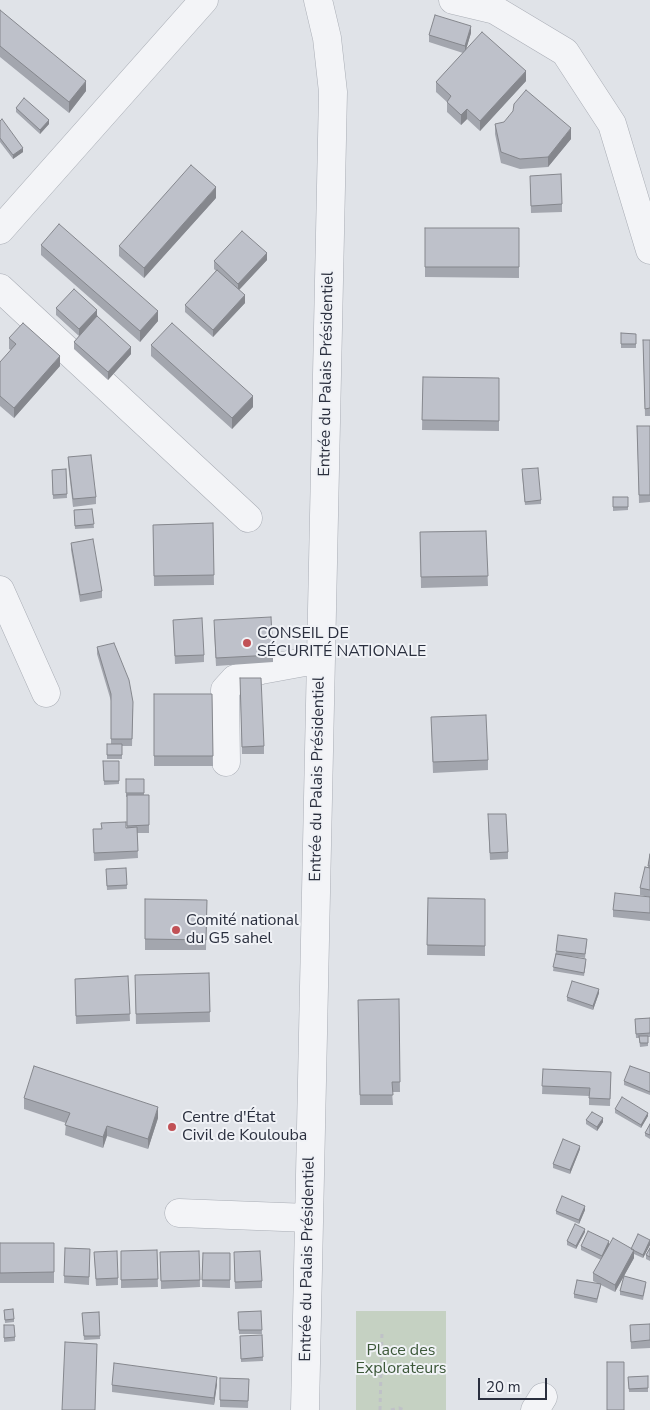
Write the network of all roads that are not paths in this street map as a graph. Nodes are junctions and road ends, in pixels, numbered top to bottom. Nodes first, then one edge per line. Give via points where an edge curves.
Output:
1 (204, 0) edge
2 (318, 0) edge
3 (454, 0) edge
4 (0, 230) edge
5 (650, 250) edge
6 (0, 288) edge
7 (248, 518) dead end
8 (0, 590) edge
9 (321, 660) junction
10 (46, 693) dead end
11 (226, 762) dead end
12 (179, 1213) dead end
13 (309, 1218) junction
14 (305, 1410) edge

1 - 4 street
2 - 9 street, Entrée du Palais Présidentiel via 327,38 333,92
3 - 5 street via 495,10 565,52 612,124
6 - 7 street
8 - 10 street
9 - 11 street via 261,670 235,679 225,690
9 - 13 street, Entrée du Palais Présidentiel
12 - 13 street
13 - 14 street, Entrée du Palais Présidentiel

